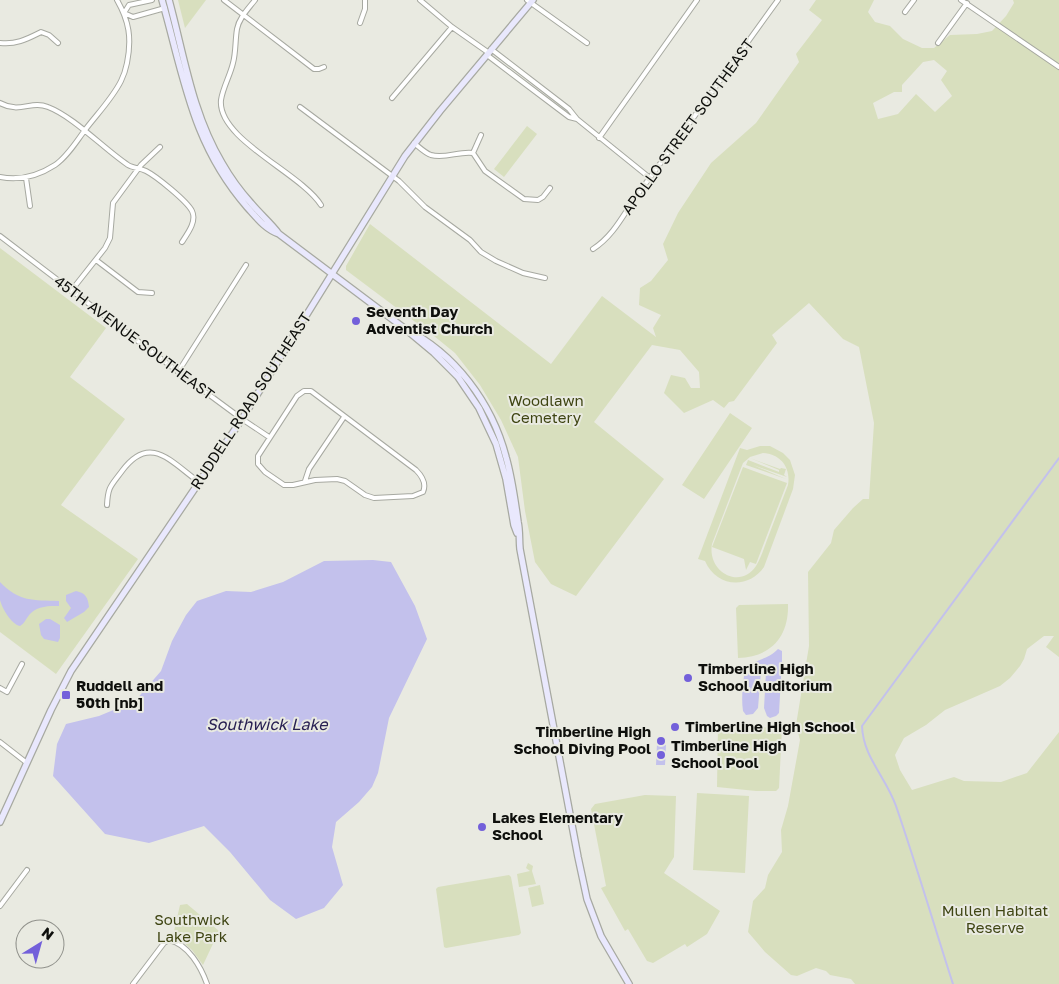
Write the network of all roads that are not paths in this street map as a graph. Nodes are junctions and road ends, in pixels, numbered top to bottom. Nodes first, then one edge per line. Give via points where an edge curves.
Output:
1 (116, 0) edge
2 (152, 0) edge
3 (162, 0) edge
4 (224, 0) edge
5 (254, 0) edge
6 (365, 0) edge
7 (420, 0) edge
8 (697, 0) edge
9 (778, 0) edge
10 (914, 0) edge
11 (961, 0) edge
12 (530, 1) edge
13 (967, 4) junction
14 (168, 5) edge
15 (905, 12) dead end
16 (124, 13) junction
17 (243, 14) junction
18 (360, 23) dead end
19 (452, 27) junction
20 (0, 43) edge
21 (58, 43) dead end
22 (587, 43) dead end
23 (938, 43) dead end
24 (489, 52) junction
25 (324, 67) dead end
26 (1059, 67) edge
27 (392, 98) dead end
28 (0, 103) edge
29 (300, 107) dead end
30 (576, 119) junction
31 (84, 131) junction
32 (481, 135) dead end
33 (599, 138) junction
34 (414, 143) junction
35 (160, 147) dead end
36 (472, 153) junction
37 (138, 168) junction
38 (392, 176) junction
39 (0, 177) edge
40 (26, 178) junction
41 (650, 178) junction
42 (550, 188) dead end
43 (321, 205) dead end
44 (30, 206) dead end
45 (0, 236) edge
46 (182, 242) dead end
47 (592, 248) dead end
48 (96, 260) junction
49 (246, 265) dead end
50 (332, 274) junction
51 (545, 278) dead end
52 (71, 291) junction
53 (152, 294) dead end
54 (178, 372) junction
55 (344, 417) junction
56 (242, 419) junction
57 (269, 437) junction
58 (305, 481) junction
59 (199, 482) junction
60 (107, 505) dead end
61 (22, 664) dead end
62 (0, 688) edge
63 (0, 742) edge
64 (27, 763) junction
65 (0, 822) edge
66 (27, 870) dead end
67 (0, 906) edge
68 (133, 984) edge
69 (207, 984) edge
70 (629, 984) edge

1 - 16 street
2 - 16 street via 129,6
3 - 14 street
4 - 17 street
5 - 17 street
6 - 18 street
7 - 19 street
8 - 33 street
9 - 41 street, APOLLO STREET SOUTHEAST
10 - 15 street
11 - 13 street
12 - 22 street
12 - 24 street, RUDDELL ROAD SOUTHEAST
13 - 23 street
13 - 26 street
14 - 16 street via 133,17
14 - 50 street via 196,105 212,144 237,185 279,234
16 - 31 street via 130,45 124,72 115,91
17 - 25 street via 314,69
17 - 43 street via 221,102 224,115 232,130 315,195
19 - 24 street
19 - 27 street
20 - 21 street via 22,42 41,32
24 - 30 street via 569,117
24 - 30 street via 569,109
24 - 34 street, RUDDELL ROAD SOUTHEAST
28 - 31 street via 17,108 47,106
29 - 38 street
30 - 33 street
31 - 37 street via 130,166
31 - 40 street via 56,165
32 - 36 street
33 - 41 street
34 - 36 street via 430,154
34 - 38 street, RUDDELL ROAD SOUTHEAST
35 - 37 street
36 - 42 street via 485,170 524,199 538,200
37 - 46 street via 187,203 193,212 192,225
37 - 48 street via 113,203 110,238
38 - 50 street, RUDDELL ROAD SOUTHEAST
38 - 51 street via 470,240 480,252 523,273
39 - 40 street
40 - 44 street
41 - 47 street, APOLLO STREET SOUTHEAST via 617,226 603,242
45 - 52 street, 45TH AVENUE SOUTHEAST
48 - 52 street
48 - 53 street via 138,292
49 - 54 street
50 - 56 street, RUDDELL ROAD SOUTHEAST
50 - 70 street via 434,353 458,377 491,430 518,535 587,899 601,936
52 - 54 street, 45TH AVENUE SOUTHEAST
54 - 56 street, 45TH AVENUE SOUTHEAST
55 - 57 street via 311,392 304,391 297,396
55 - 58 street
55 - 58 street via 416,470 425,486 423,492 413,496 374,498 341,479
56 - 57 street, 45TH AVENUE SOUTHEAST
56 - 59 street, RUDDELL ROAD SOUTHEAST
57 - 58 street via 258,456 260,468 284,485
59 - 60 street via 156,452 146,452 133,458 108,489
59 - 64 street, RUDDELL ROAD SOUTHEAST via 71,671
61 - 62 street via 7,692
63 - 64 street
64 - 65 street, RUDDELL ROAD SOUTHEAST
66 - 67 street
68 - 69 street via 169,940 185,948

